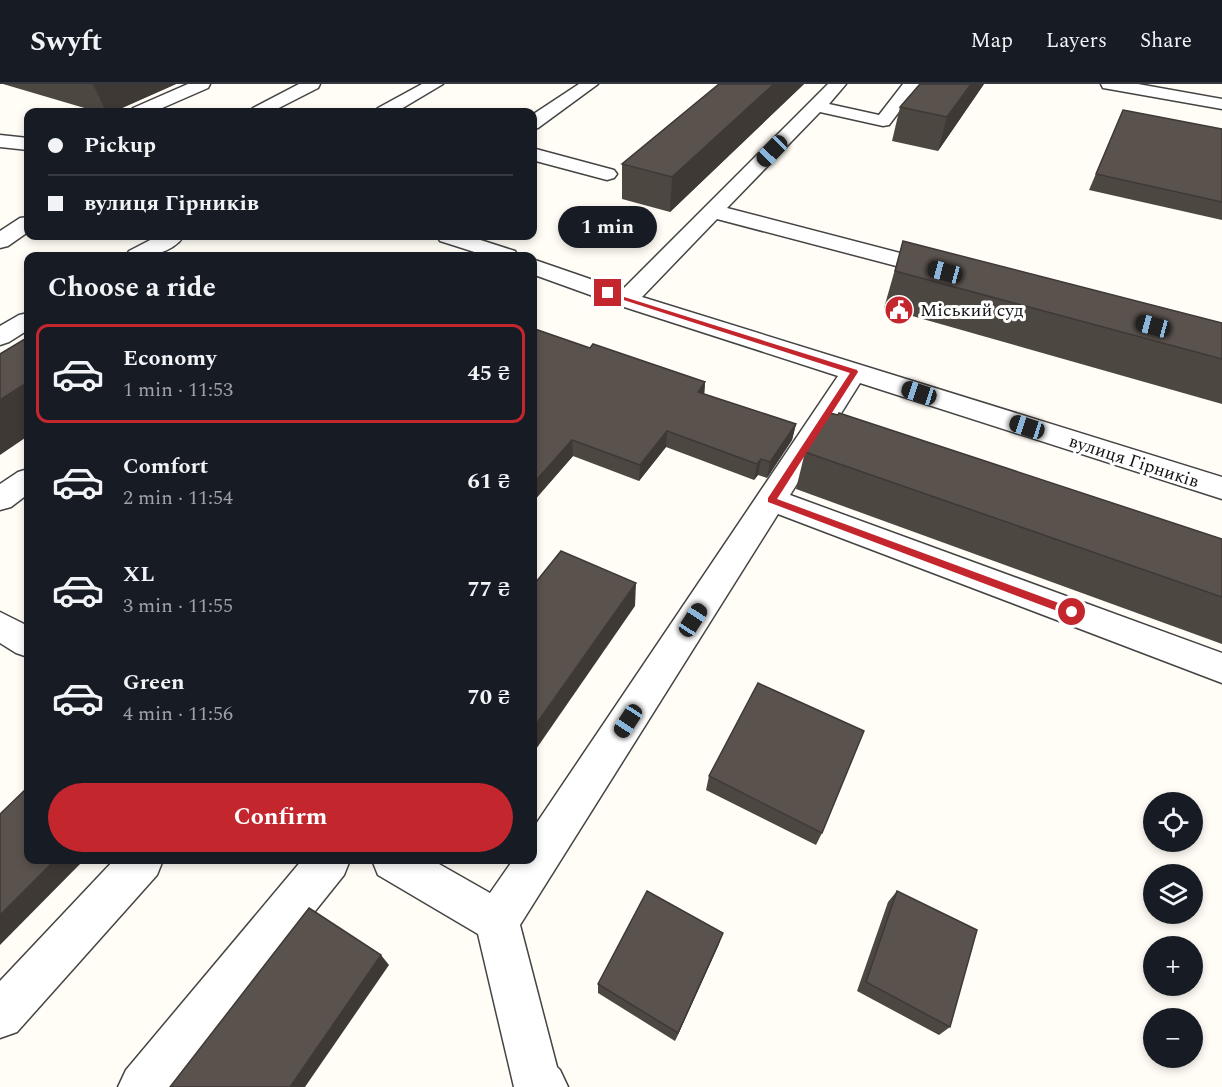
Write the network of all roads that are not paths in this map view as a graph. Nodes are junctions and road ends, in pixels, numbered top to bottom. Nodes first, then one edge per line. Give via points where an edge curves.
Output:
1 (202, 84) edge
2 (312, 84) edge
3 (435, 84) edge
4 (590, 84) edge
5 (838, 84) edge
6 (912, 84) edge
7 (1109, 84) edge
8 (1217, 84) edge
9 (1197, 90) dead end
10 (1222, 105) edge
11 (816, 106) junction
12 (148, 108) edge
13 (267, 108) edge
14 (391, 108) edge
15 (537, 121) edge
16 (0, 141) edge
17 (24, 144) edge
18 (537, 155) edge
19 (607, 174) dead end
20 (713, 212) junction
21 (24, 226) edge
22 (166, 240) edge
23 (460, 240) edge
24 (1, 242) edge
25 (144, 252) edge
26 (495, 252) edge
27 (537, 268) edge
28 (968, 278) edge
29 (626, 300) junction
30 (24, 322) edge
31 (0, 337) edge
32 (854, 372) junction
33 (24, 482) edge
34 (1222, 488) edge
35 (0, 499) edge
36 (771, 500) junction
37 (0, 626) edge
38 (24, 641) edge
39 (1222, 668) edge
40 (537, 860) edge
41 (138, 864) edge
42 (326, 864) edge
43 (400, 864) edge
44 (534, 864) edge
45 (497, 921) junction
46 (0, 1015) edge
47 (143, 1087) edge
48 (543, 1087) edge

1 - 12 street
2 - 13 street
3 - 14 street
4 - 15 street
5 - 11 street
6 - 11 street via 883,121
7 - 10 street
8 - 9 street
11 - 20 street
16 - 17 street
18 - 19 street
20 - 28 street
20 - 29 street
21 - 24 street
22 - 25 street
23 - 26 street
27 - 29 street, вулиця Гірників
29 - 32 street, вулиця Гірників
30 - 31 street
32 - 34 street, вулиця Гірників
32 - 36 street
33 - 35 street
36 - 39 street
36 - 40 street
37 - 38 street
41 - 46 street
42 - 47 street
43 - 45 street
44 - 45 street
45 - 48 street via 536,1082

